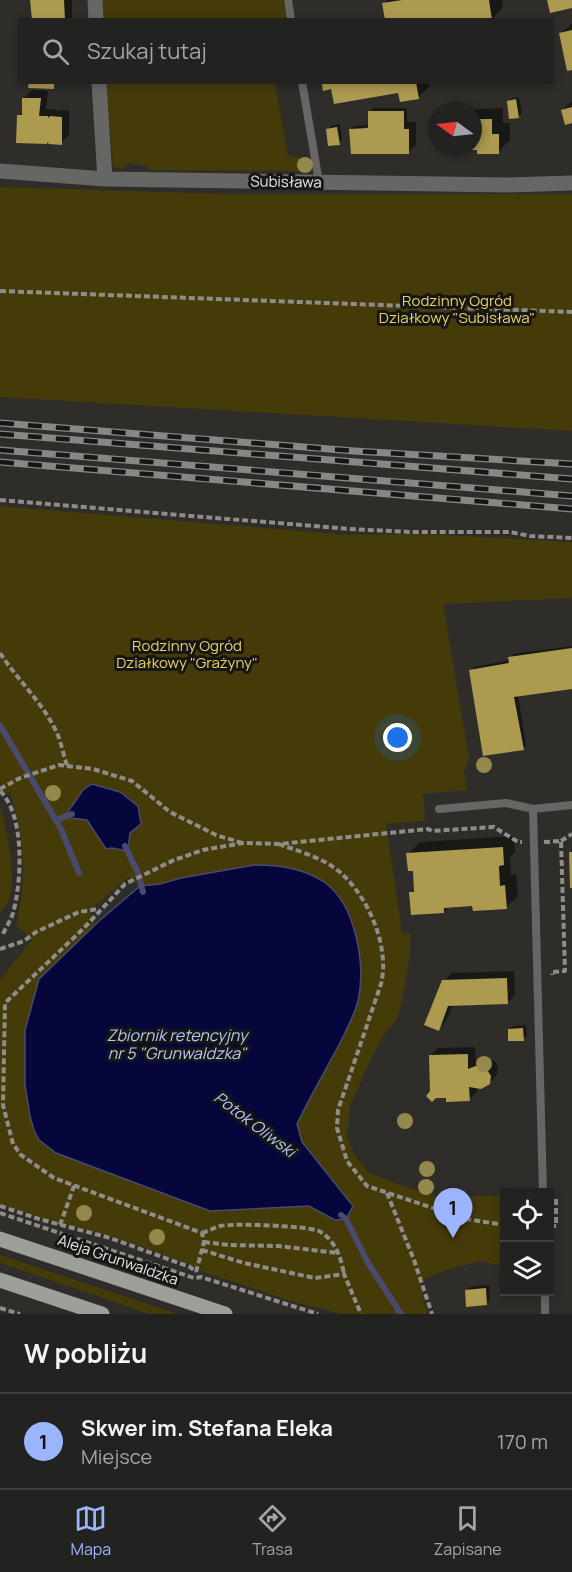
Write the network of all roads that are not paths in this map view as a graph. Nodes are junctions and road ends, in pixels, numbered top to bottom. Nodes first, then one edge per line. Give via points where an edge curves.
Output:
1 (95, 0) edge
2 (288, 0) edge
3 (96, 18) edge
4 (291, 18) edge
5 (99, 84) edge
6 (302, 84) edge
7 (0, 171) edge
8 (105, 179) junction
9 (319, 182) junction
10 (572, 183) edge
11 (572, 805) edge
12 (439, 809) dead end
13 (533, 809) junction
14 (543, 1188) edge
15 (0, 1239) edge
16 (0, 1280) edge
17 (545, 1296) edge
18 (102, 1314) edge
19 (225, 1314) edge
20 (545, 1314) edge

1 - 3 street
2 - 4 lane
5 - 8 street
6 - 9 lane
7 - 8 street, Subisława
8 - 9 street, Subisława
9 - 10 street, Subisława
11 - 13 lane
12 - 13 lane via 506,803
13 - 14 lane
15 - 19 main road, Aleja Grunwaldzka
16 - 18 main road
17 - 20 lane

